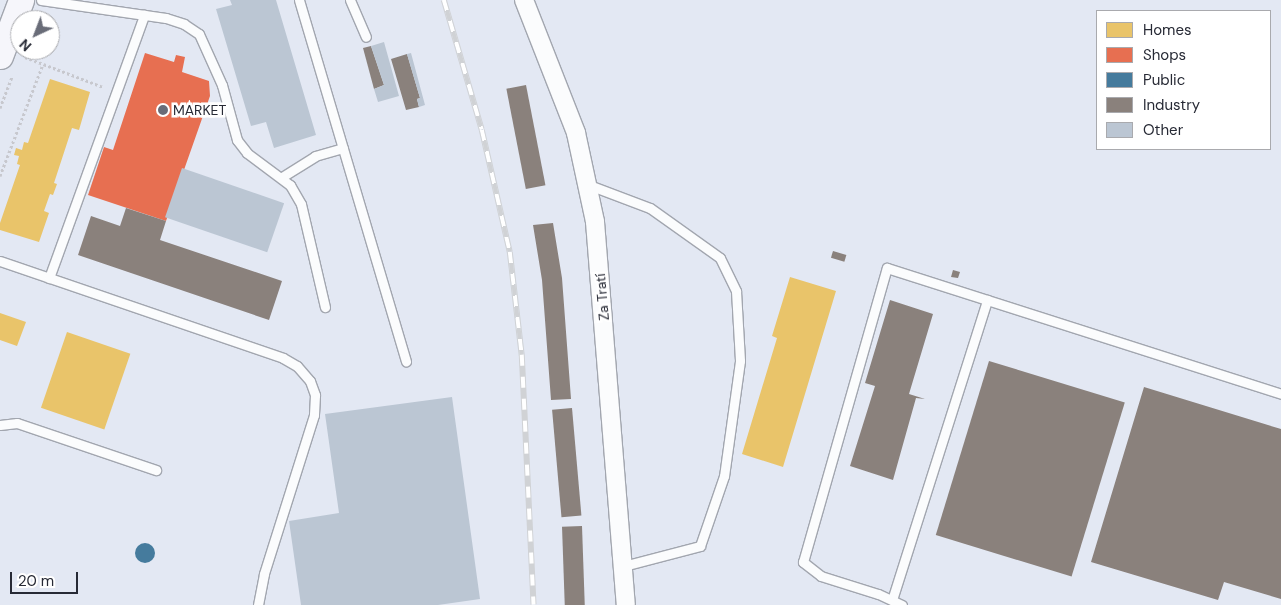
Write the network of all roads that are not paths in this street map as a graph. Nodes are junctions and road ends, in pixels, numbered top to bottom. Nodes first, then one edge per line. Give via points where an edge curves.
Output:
1 (21, 0) edge
2 (41, 0) edge
3 (299, 0) edge
4 (350, 0) edge
5 (524, 0) edge
6 (144, 15) junction
7 (366, 37) dead end
8 (11, 61) edge
9 (343, 148) junction
10 (282, 177) junction
11 (589, 185) junction
12 (0, 261) edge
13 (49, 278) junction
14 (987, 300) junction
15 (325, 307) dead end
16 (406, 362) dead end
17 (1281, 394) edge
18 (0, 426) edge
19 (156, 470) dead end
20 (624, 566) junction
21 (892, 600) junction
22 (258, 605) edge
23 (626, 605) edge
24 (902, 605) edge

1 - 8 street
2 - 6 lane
3 - 9 lane
4 - 7 lane
5 - 11 street, Za Tratí via 576,133
6 - 10 lane via 184,24 199,34 222,86 237,140 247,153
6 - 13 lane
9 - 10 lane via 315,156
9 - 16 lane
10 - 15 lane via 301,204
11 - 20 street, Za Tratí via 599,260
11 - 20 lane via 650,208 720,258 736,291 739,371 724,476 700,546
12 - 13 lane
13 - 22 lane via 283,358 297,366 310,381 315,395 314,414 264,574
14 - 17 lane
14 - 21 lane
14 - 21 lane via 887,268 804,562 821,576
18 - 19 lane via 17,423
20 - 23 street, Za Tratí
21 - 24 lane

